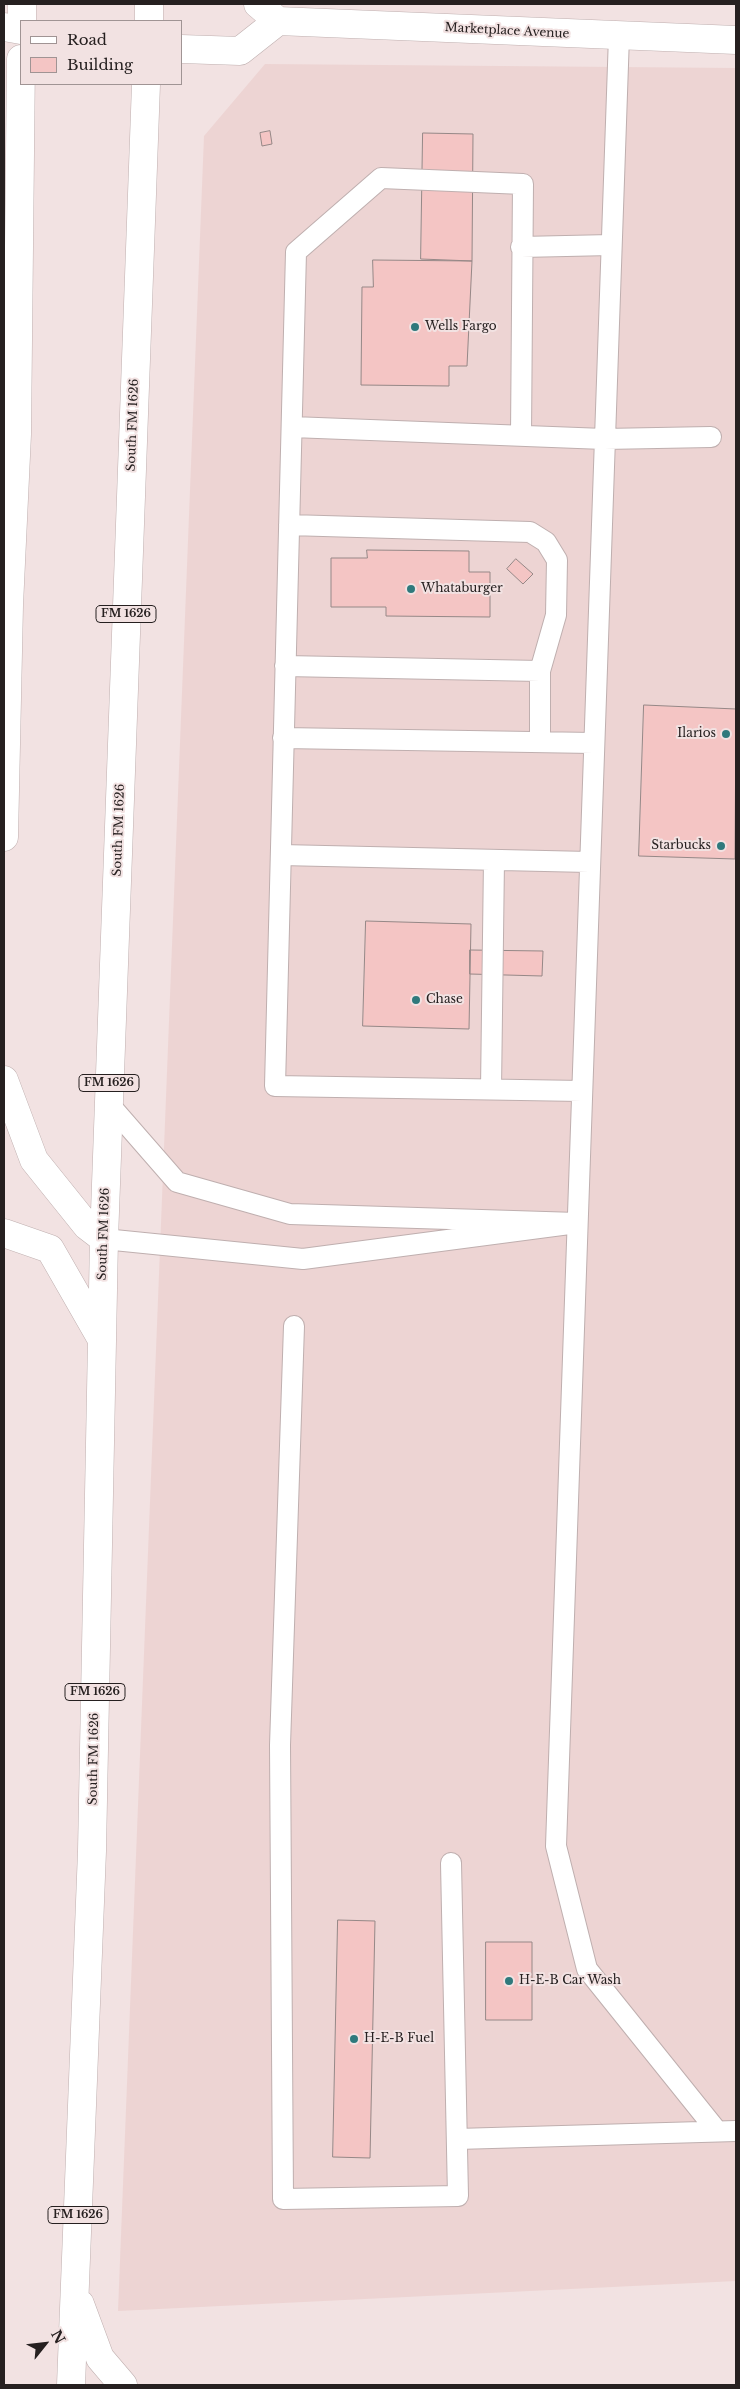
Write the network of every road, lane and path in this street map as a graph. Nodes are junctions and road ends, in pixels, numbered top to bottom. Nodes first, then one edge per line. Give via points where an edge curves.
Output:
1 (22, 4) edge
2 (149, 4) edge
3 (268, 12) edge
4 (22, 20) edge
5 (149, 20) edge
6 (4, 28) edge
7 (20, 30) edge
8 (619, 36) junction
9 (736, 40) edge
10 (182, 49) edge
11 (21, 85) edge
12 (146, 85) edge
13 (611, 244) junction
14 (521, 248) junction
15 (292, 427) junction
16 (521, 436) junction
17 (711, 437) dead end
18 (604, 439) junction
19 (289, 525) junction
20 (6, 605) edge
21 (285, 666) junction
22 (540, 671) junction
23 (283, 738) junction
24 (540, 741) junction
25 (593, 743) junction
26 (4, 837) edge
27 (281, 855) junction
28 (494, 860) junction
29 (589, 862) junction
30 (4, 1080) edge
31 (491, 1090) junction
32 (582, 1091) junction
33 (109, 1104) junction
34 (577, 1223) junction
35 (4, 1233) edge
36 (104, 1239) junction
37 (294, 1326) dead end
38 (102, 1340) junction
39 (451, 1863) dead end
40 (727, 2131) edge
41 (457, 2139) junction
42 (75, 2292) junction
43 (72, 2385) edge
44 (123, 2385) edge

1 - 4 main road
2 - 5 main road
3 - 8 main road, Marketplace Avenue
3 - 10 main road, Marketplace Avenue via 240,51
6 - 7 main road
8 - 9 main road, Marketplace Avenue
8 - 13 lane
11 - 20 main road via 17,434
12 - 33 main road, South FM 1626 / FM 1626
13 - 14 lane
13 - 18 lane
14 - 15 lane via 523,184 382,178 296,252
14 - 16 lane
15 - 16 lane
15 - 19 lane
16 - 18 lane
17 - 18 lane
18 - 25 lane
19 - 21 lane
19 - 22 lane via 530,532 546,542 557,560 556,615
20 - 26 main road
21 - 22 lane
21 - 23 lane
22 - 24 lane
23 - 24 lane
23 - 27 lane
24 - 25 lane
25 - 29 lane
27 - 28 lane
27 - 31 lane via 275,1086
28 - 29 lane
28 - 31 lane
29 - 32 lane
30 - 36 main road via 34,1160 87,1226
31 - 32 lane
32 - 34 lane
33 - 34 lane via 177,1182 290,1214
33 - 36 main road, South FM 1626 / FM 1626
34 - 36 lane via 303,1260
34 - 40 lane via 556,1846 587,1969
35 - 38 main road via 50,1249
36 - 38 main road, South FM 1626 / FM 1626
37 - 41 lane via 280,1744 283,2199 458,2196
38 - 42 main road, South FM 1626 / FM 1626 via 92,1851
39 - 41 lane
40 - 41 lane
42 - 43 main road, South FM 1626 / FM 1626
42 - 44 main road via 100,2358

